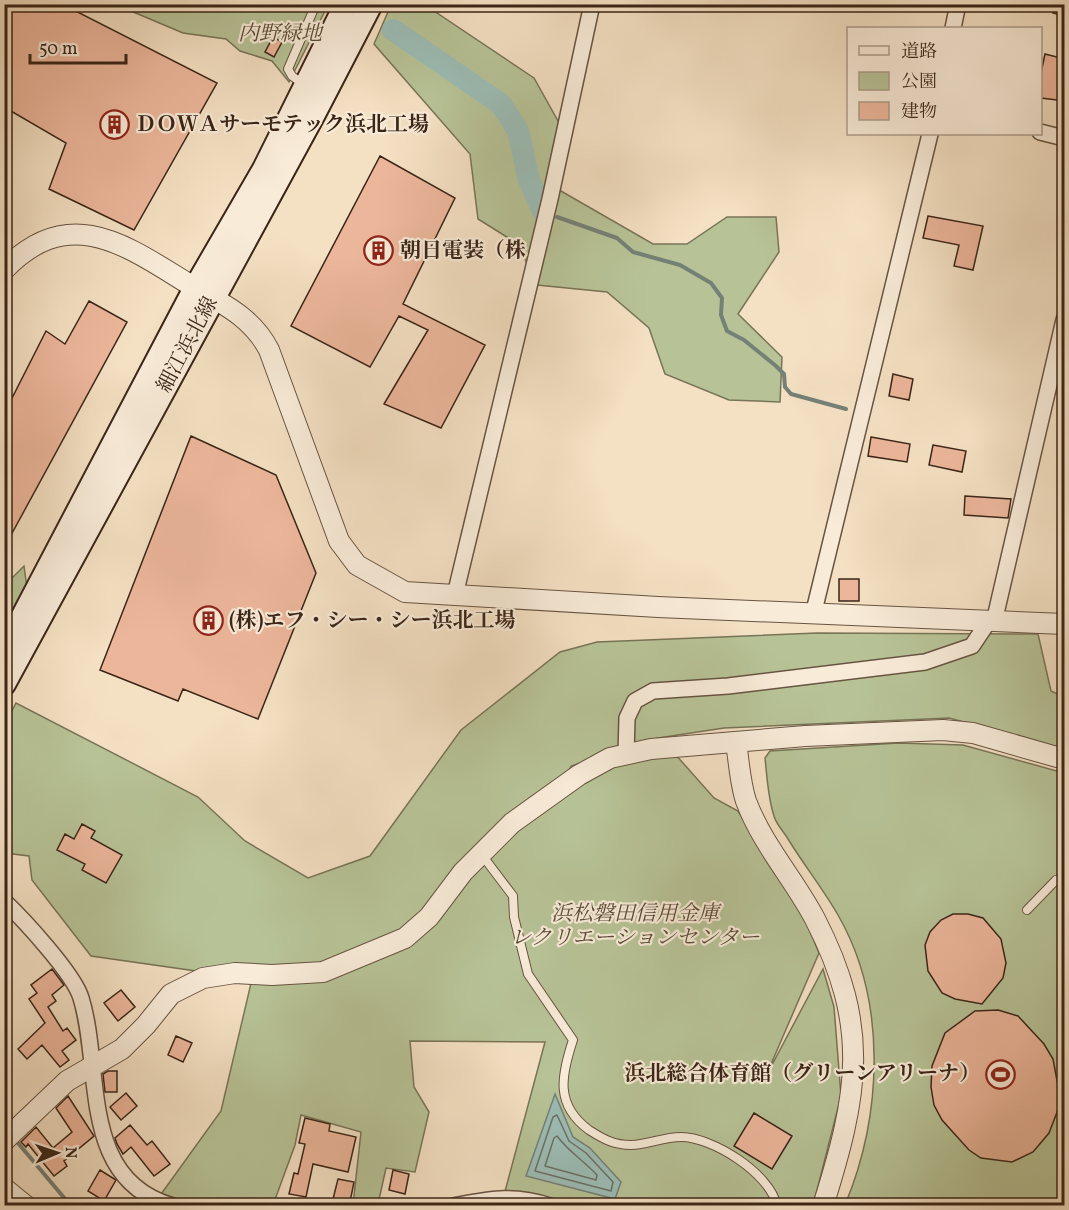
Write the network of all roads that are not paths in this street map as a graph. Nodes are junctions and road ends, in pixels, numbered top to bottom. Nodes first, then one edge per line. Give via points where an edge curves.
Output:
1 (316, 4) edge
2 (346, 4) edge
3 (370, 4) edge
4 (592, 4) edge
5 (958, 4) edge
6 (953, 27) edge
7 (306, 86) junction
8 (1042, 132) edge
9 (930, 135) edge
10 (1065, 138) edge
11 (4, 270) edge
12 (204, 293) junction
13 (1065, 320) edge
14 (455, 595) junction
15 (813, 615) junction
16 (991, 622) junction
17 (1065, 624) edge
18 (4, 652) edge
19 (4, 684) edge
20 (736, 742) junction
21 (626, 755) junction
22 (1065, 759) edge
23 (482, 854) junction
24 (1056, 880) dead end
25 (4, 901) edge
26 (1027, 910) dead end
27 (92, 1065) junction
28 (4, 1141) edge
29 (4, 1188) edge
30 (26, 1206) edge
31 (173, 1206) edge
32 (453, 1206) edge
33 (550, 1206) edge
34 (777, 1206) edge
35 (823, 1206) edge

1 - 7 lane via 288,69
2 - 7 main road, 細江浜北線
3 - 12 main road, 細江浜北線 via 314,114
4 - 14 street via 550,199
5 - 6 street
7 - 12 main road, 細江浜北線
8 - 10 street
9 - 15 street
11 - 12 street via 18,256 47,239 85,233 119,243
12 - 14 street via 241,315 260,333 339,541 357,565 405,592
12 - 18 main road, 細江浜北線
12 - 19 main road, 細江浜北線
13 - 16 street
14 - 15 street
15 - 16 street
16 - 17 street
16 - 21 street via 972,646 925,662 653,691 635,701 627,718
20 - 21 street via 651,749
20 - 22 street via 943,730 974,733
20 - 35 street via 746,799 758,827 815,918 847,1002 854,1036 850,1108
21 - 23 street via 610,758 579,775 512,823
23 - 27 street via 429,917 405,938 323,972 235,973 203,978 171,993 122,1048
23 - 34 lane via 513,896 528,974 573,1040 564,1067 564,1097 575,1119 607,1142 632,1145 683,1137 710,1144 756,1174
24 - 26 lane
25 - 27 street via 45,945 81,996
27 - 28 street via 67,1081
27 - 31 street via 99,1125 115,1160 150,1196
29 - 30 street
32 - 33 street via 524,1197

